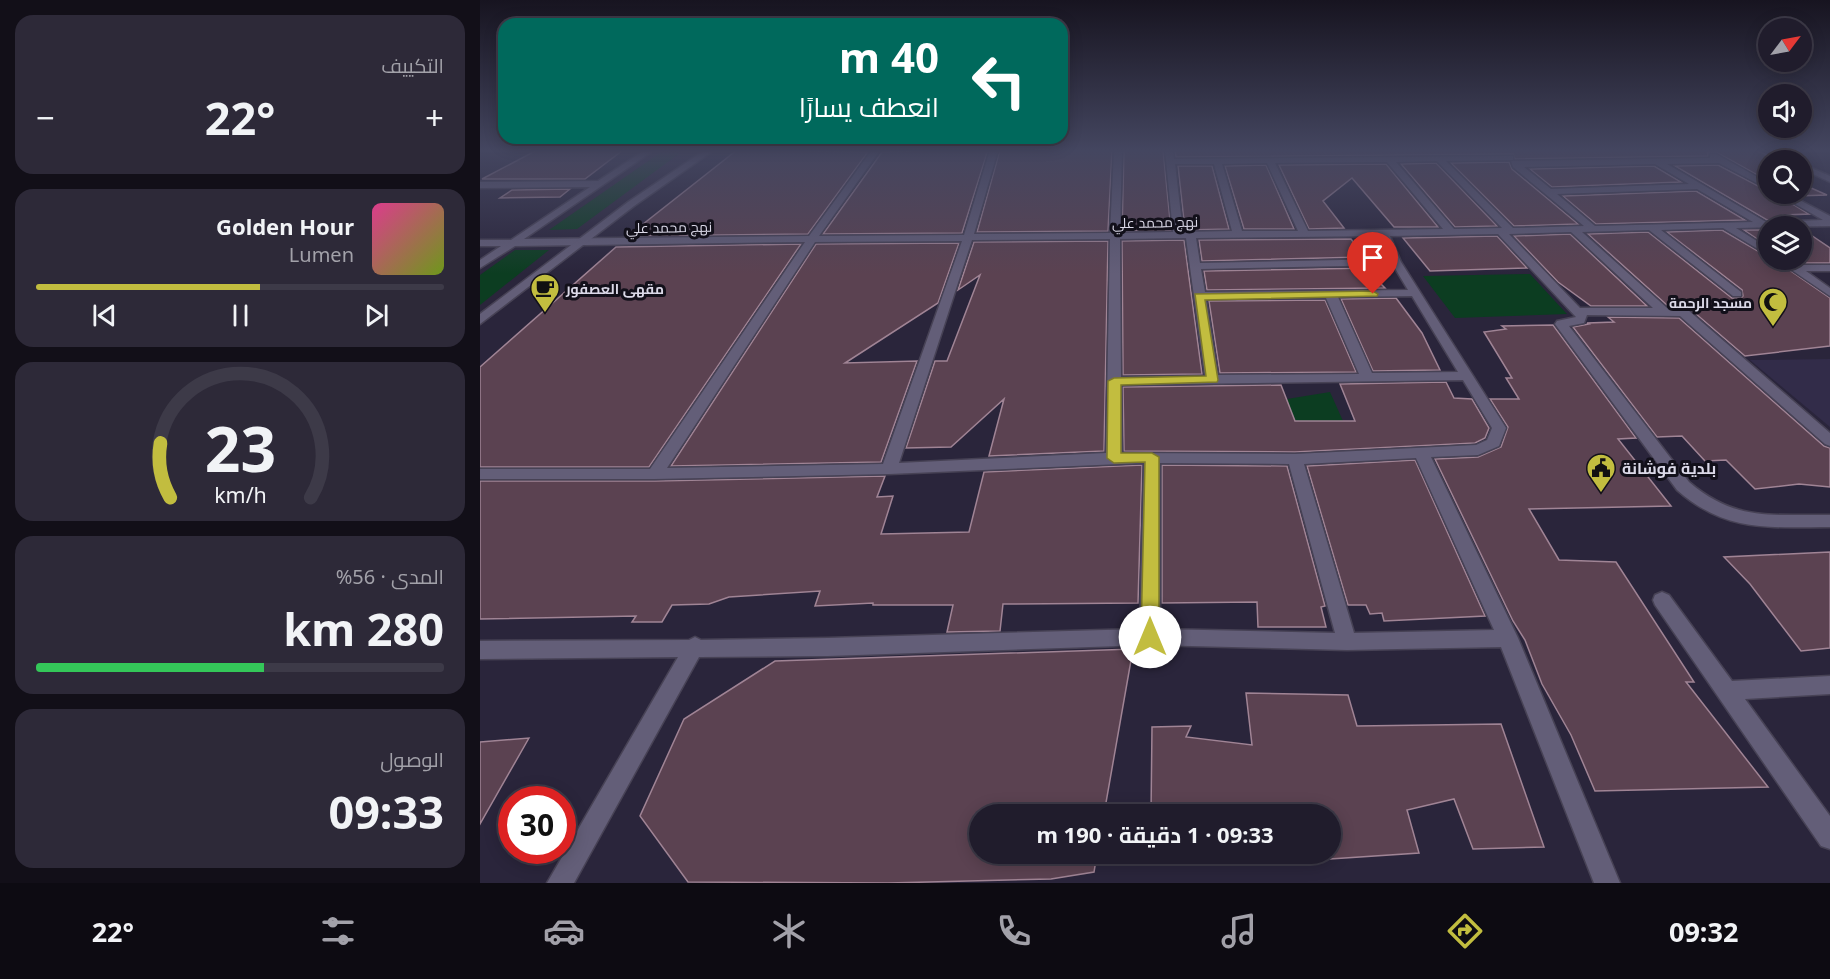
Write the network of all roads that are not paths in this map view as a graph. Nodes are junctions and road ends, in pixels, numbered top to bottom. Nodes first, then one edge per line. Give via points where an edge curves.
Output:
1 (589, 191) edge
2 (652, 191) edge
3 (846, 191) edge
4 (982, 191) edge
5 (1117, 191) edge
6 (1173, 191) edge
7 (1226, 191) edge
8 (1284, 191) edge
9 (1416, 191) edge
10 (1469, 191) edge
11 (1567, 191) edge
12 (1707, 191) edge
13 (1547, 192) joint
14 (1800, 204) edge
15 (1830, 221) edge
16 (1758, 222) edge
17 (1812, 222) edge
18 (1726, 226) junction
19 (1758, 226) edge
20 (1651, 227) junction
21 (1592, 228) junction
22 (1573, 229) junction
23 (1505, 230) junction
24 (1384, 232) junction
25 (1451, 232) junction
26 (1238, 234) junction
27 (1305, 234) junction
28 (1178, 235) junction
29 (1191, 235) junction
30 (1115, 236) junction
31 (968, 237) junction
32 (813, 238) junction
33 (514, 242) junction
34 (580, 242) junction
35 (480, 243) edge
36 (1758, 246) edge
37 (1396, 262) junction
38 (480, 266) edge
39 (1196, 266) junction
40 (1812, 268) edge
41 (1830, 268) edge
42 (1799, 270) edge
43 (1415, 293) junction
44 (1830, 293) edge
45 (1737, 294) dead end
46 (1331, 295) junction
47 (1199, 297) junction
48 (1664, 311) junction
49 (1577, 312) junction
50 (480, 320) edge
51 (1467, 376) junction
52 (1367, 377) junction
53 (1212, 380) junction
54 (1114, 381) junction
55 (1830, 441) edge
56 (1421, 453) junction
57 (1152, 457) junction
58 (1114, 458) junction
59 (1295, 459) junction
60 (889, 469) junction
61 (480, 474) edge
62 (655, 474) junction
63 (1830, 521) edge
64 (1662, 600) dead end
65 (1150, 637) junction
66 (1508, 638) junction
67 (1347, 642) junction
68 (695, 646) junction
69 (480, 650) edge
70 (1830, 685) edge
71 (1726, 691) junction
72 (1830, 837) edge
73 (560, 883) edge
74 (1607, 883) edge

1 - 33 street
2 - 34 street
3 - 32 street
4 - 31 street
5 - 30 street
6 - 28 street
7 - 26 street
8 - 27 street
9 - 25 street
10 - 23 street
11 - 13 street
12 - 16 street
13 - 21 street
14 - 15 street
15 - 17 street, نهج محمد علي
18 - 19 street, نهج محمد علي
18 - 20 street, نهج محمد علي
18 - 36 street
20 - 21 street, نهج محمد علي
20 - 45 street
21 - 22 street, نهج محمد علي
22 - 23 street, نهج محمد علي
22 - 48 street
23 - 25 street, نهج محمد علي
23 - 49 street
24 - 25 street, نهج محمد علي
24 - 27 street, نهج محمد علي
24 - 37 street
26 - 27 street, نهج محمد علي
26 - 29 street, نهج محمد علي
28 - 29 street, نهج محمد علي
28 - 30 street, نهج محمد علي
29 - 39 street
30 - 31 street, نهج محمد علي
30 - 54 street
31 - 32 street, نهج محمد علي
31 - 60 street
32 - 34 street, نهج محمد علي
32 - 62 street
33 - 34 street, نهج محمد علي
33 - 35 street, نهج محمد علي
33 - 38 street
34 - 50 street
37 - 39 street
37 - 43 street
39 - 47 street
40 - 41 street
42 - 44 street
43 - 46 street
43 - 51 street
46 - 47 street
46 - 52 street
47 - 53 street
48 - 49 street
48 - 55 street via 1684,313
49 - 63 street via 1582,319 1561,324 1683,486 1707,505 1728,514 1753,519
51 - 52 street
51 - 56 street via 1500,428 1494,443 1478,450
52 - 53 street
53 - 54 street
54 - 58 street
56 - 59 street
56 - 66 street
57 - 58 street
57 - 59 street
57 - 65 street
58 - 60 street
59 - 67 street
60 - 62 street
61 - 62 street
64 - 71 street
65 - 67 street
65 - 68 street
66 - 67 street
66 - 74 street
68 - 69 street
68 - 73 street
70 - 71 street
71 - 72 street

